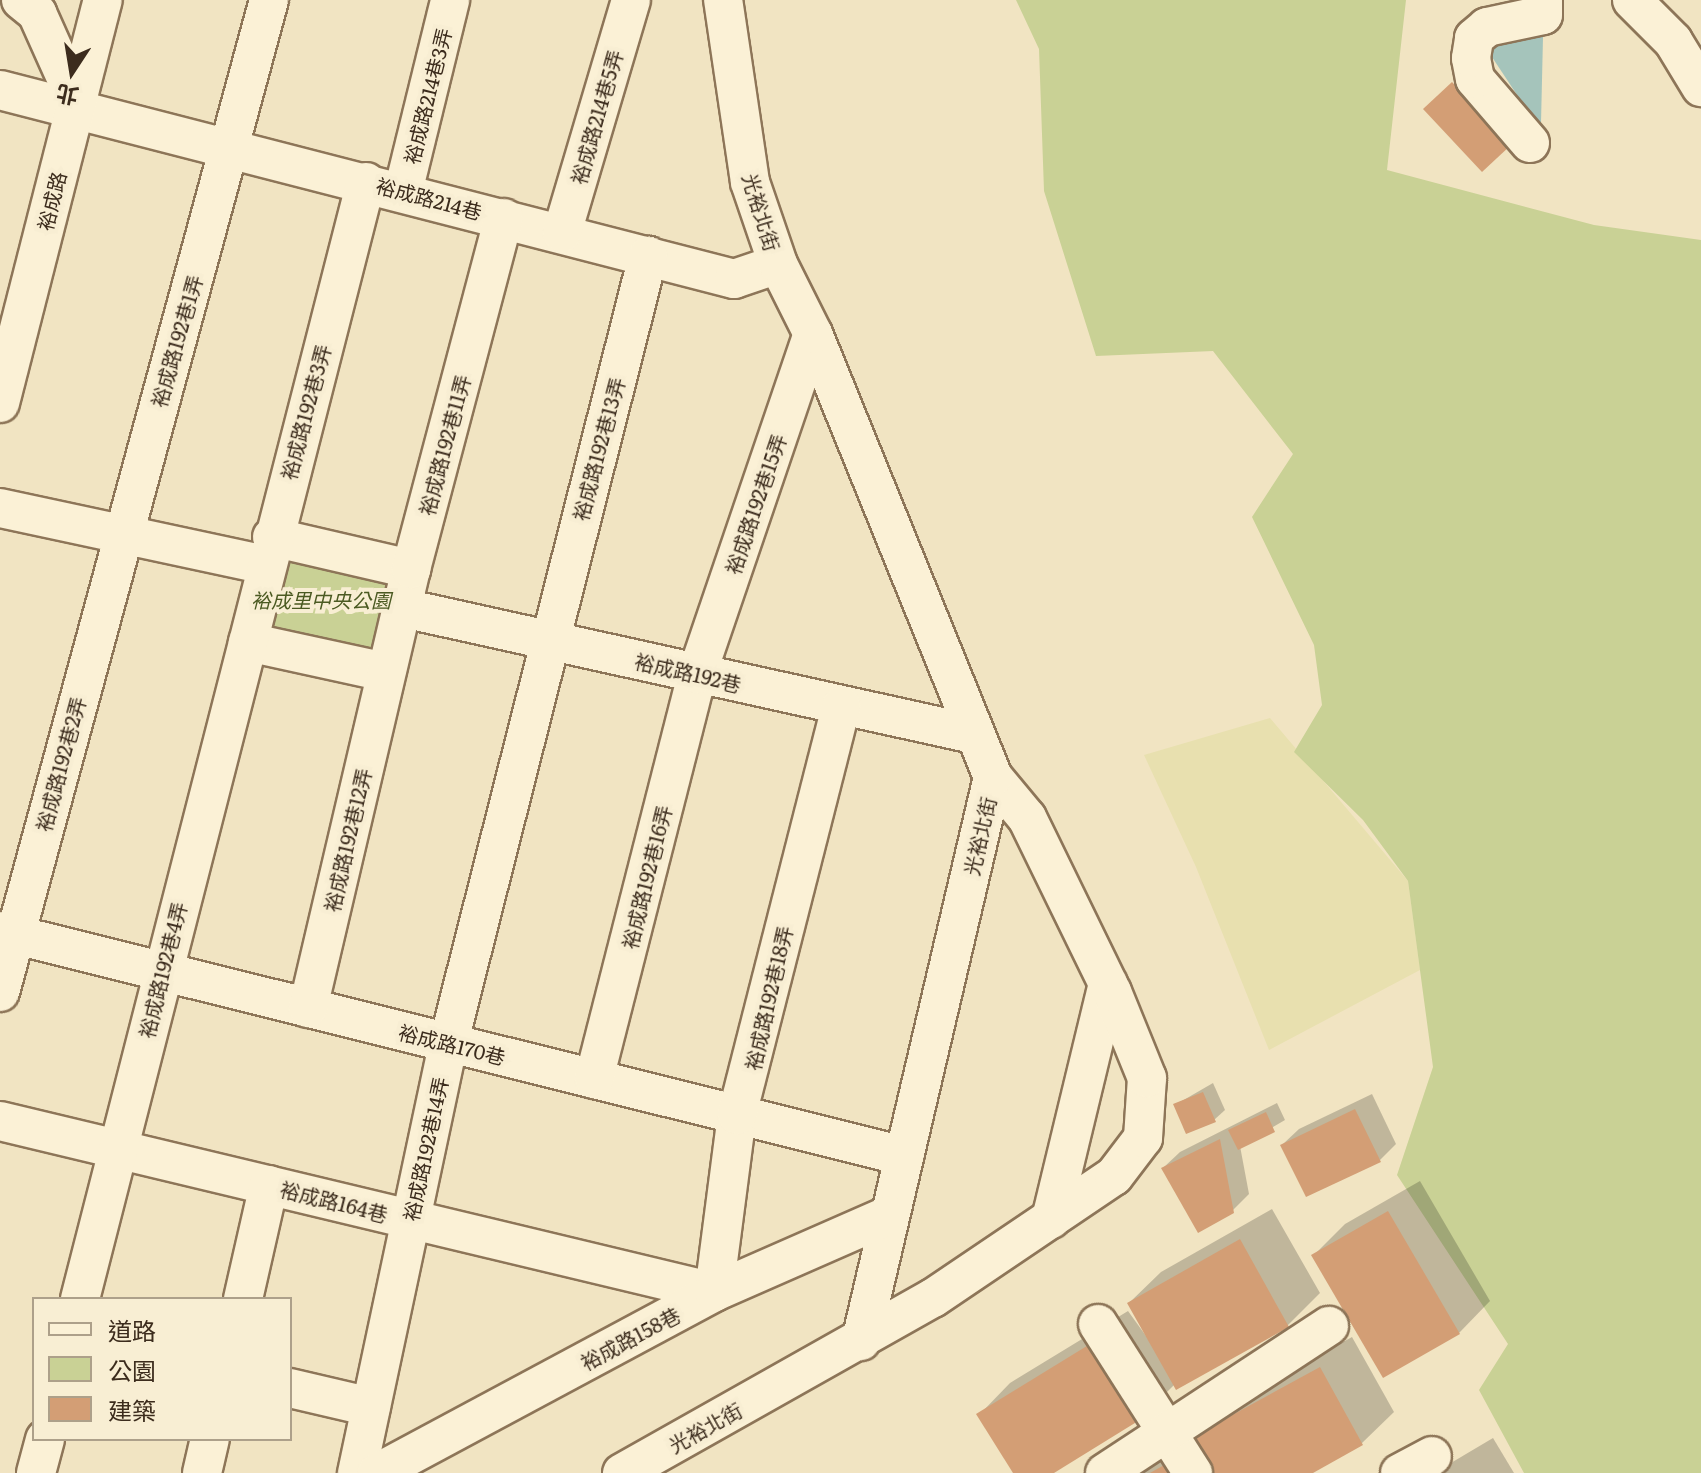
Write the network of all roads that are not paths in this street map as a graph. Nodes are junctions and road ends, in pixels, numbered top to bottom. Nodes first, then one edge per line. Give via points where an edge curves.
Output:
1 (21, 0) edge
2 (103, 0) edge
3 (269, 0) edge
4 (450, 0) edge
5 (631, 0) edge
6 (723, 0) edge
7 (1543, 0) edge
8 (1632, 0) edge
9 (1701, 87) edge
10 (0, 90) edge
11 (79, 107) junction
12 (1530, 143) dead end
13 (231, 147) junction
14 (366, 182) junction
15 (403, 192) junction
16 (504, 218) junction
17 (562, 233) junction
18 (648, 256) junction
19 (778, 264) junction
20 (813, 334) junction
21 (0, 403) edge
22 (0, 508) edge
23 (120, 536) junction
24 (269, 551) junction
25 (411, 569) junction
26 (403, 608) junction
27 (548, 641) junction
28 (248, 642) junction
29 (386, 672) junction
30 (697, 674) junction
31 (841, 706) junction
32 (973, 734) junction
33 (993, 777) junction
34 (8, 933) edge
35 (161, 971) junction
36 (1108, 984) junction
37 (0, 992) edge
38 (308, 1008) junction
39 (449, 1043) junction
40 (594, 1079) junction
41 (737, 1115) junction
42 (0, 1121) edge
43 (118, 1149) junction
44 (904, 1156) junction
45 (269, 1185) junction
46 (889, 1215) junction
47 (410, 1219) junction
48 (1051, 1219) junction
49 (714, 1292) junction
50 (81, 1297) edge
51 (243, 1297) edge
52 (1098, 1324) dead end
53 (1329, 1326) dead end
54 (861, 1341) junction
55 (292, 1388) edge
56 (371, 1407) junction
57 (1166, 1430) junction
58 (44, 1441) edge
59 (210, 1441) edge
60 (36, 1473) edge
61 (202, 1473) edge
62 (357, 1473) edge
63 (377, 1473) edge
64 (622, 1473) edge
65 (1105, 1473) edge
66 (1193, 1473) edge

1 - 11 street via 37,13
2 - 11 street, 裕成路
3 - 13 street, 裕成路192巷1弄
4 - 15 street, 裕成路214巷3弄
5 - 17 street, 裕成路214巷5弄
6 - 19 street, 光裕北街 via 750,182
7 - 12 street via 1543,15 1487,27 1474,38 1471,58 1475,79
8 - 9 street via 1673,41
10 - 11 street, 裕成路214巷
11 - 13 street, 裕成路214巷
11 - 21 street, 裕成路
13 - 14 street, 裕成路214巷
13 - 23 street, 裕成路192巷1弄
14 - 15 street, 裕成路214巷
14 - 24 street, 裕成路192巷3弄
15 - 16 street, 裕成路214巷
16 - 17 street, 裕成路214巷
16 - 25 street, 裕成路192巷11弄
17 - 18 street, 裕成路214巷
18 - 19 street, 裕成路214巷 via 734,279
18 - 27 street, 裕成路192巷13弄
19 - 20 street, 光裕北街
20 - 30 street, 裕成路192巷15弄
20 - 32 street, 光裕北街
22 - 23 street
23 - 24 street
23 - 34 street, 裕成路192巷2弄
24 - 25 street
24 - 28 street, 裕成路192巷3弄
25 - 26 street, 裕成路192巷11弄
26 - 27 street, 裕成路192巷
26 - 29 street, 裕成路192巷11弄
27 - 30 street, 裕成路192巷
27 - 39 street, 裕成路192巷14弄
28 - 29 street
28 - 35 street, 裕成路192巷4弄
29 - 38 street, 裕成路192巷12弄
30 - 31 street, 裕成路192巷
30 - 40 street, 裕成路192巷16弄
31 - 32 street, 裕成路192巷
31 - 41 street, 裕成路192巷18弄
32 - 33 street, 光裕北街
33 - 36 street via 1027,818
33 - 44 street, 光裕北街
34 - 35 street, 裕成路170巷
34 - 37 street, 裕成路192巷2弄
35 - 38 street, 裕成路170巷
35 - 43 street, 裕成路192巷4弄
36 - 48 street
36 - 48 street via 1147,1078 1143,1138 1114,1176
38 - 39 street, 裕成路170巷
39 - 40 street, 裕成路170巷
39 - 47 street, 裕成路192巷14弄
40 - 41 street, 裕成路170巷
41 - 44 street, 裕成路170巷
41 - 49 street, 裕成路192巷18弄
42 - 43 street, 裕成路164巷
43 - 45 street, 裕成路164巷
43 - 50 street, 裕成路192巷4弄
44 - 46 street, 光裕北街
45 - 47 street, 裕成路164巷
45 - 51 street
46 - 49 street, 裕成路158巷
46 - 54 street, 光裕北街
47 - 49 street, 裕成路164巷
47 - 56 street, 裕成路192巷14弄
48 - 54 street
49 - 63 street, 裕成路158巷
52 - 57 street
53 - 57 street
54 - 64 street, 光裕北街
55 - 56 street
56 - 62 street, 裕成路192巷14弄
57 - 65 street
57 - 66 street
58 - 60 street
59 - 61 street

